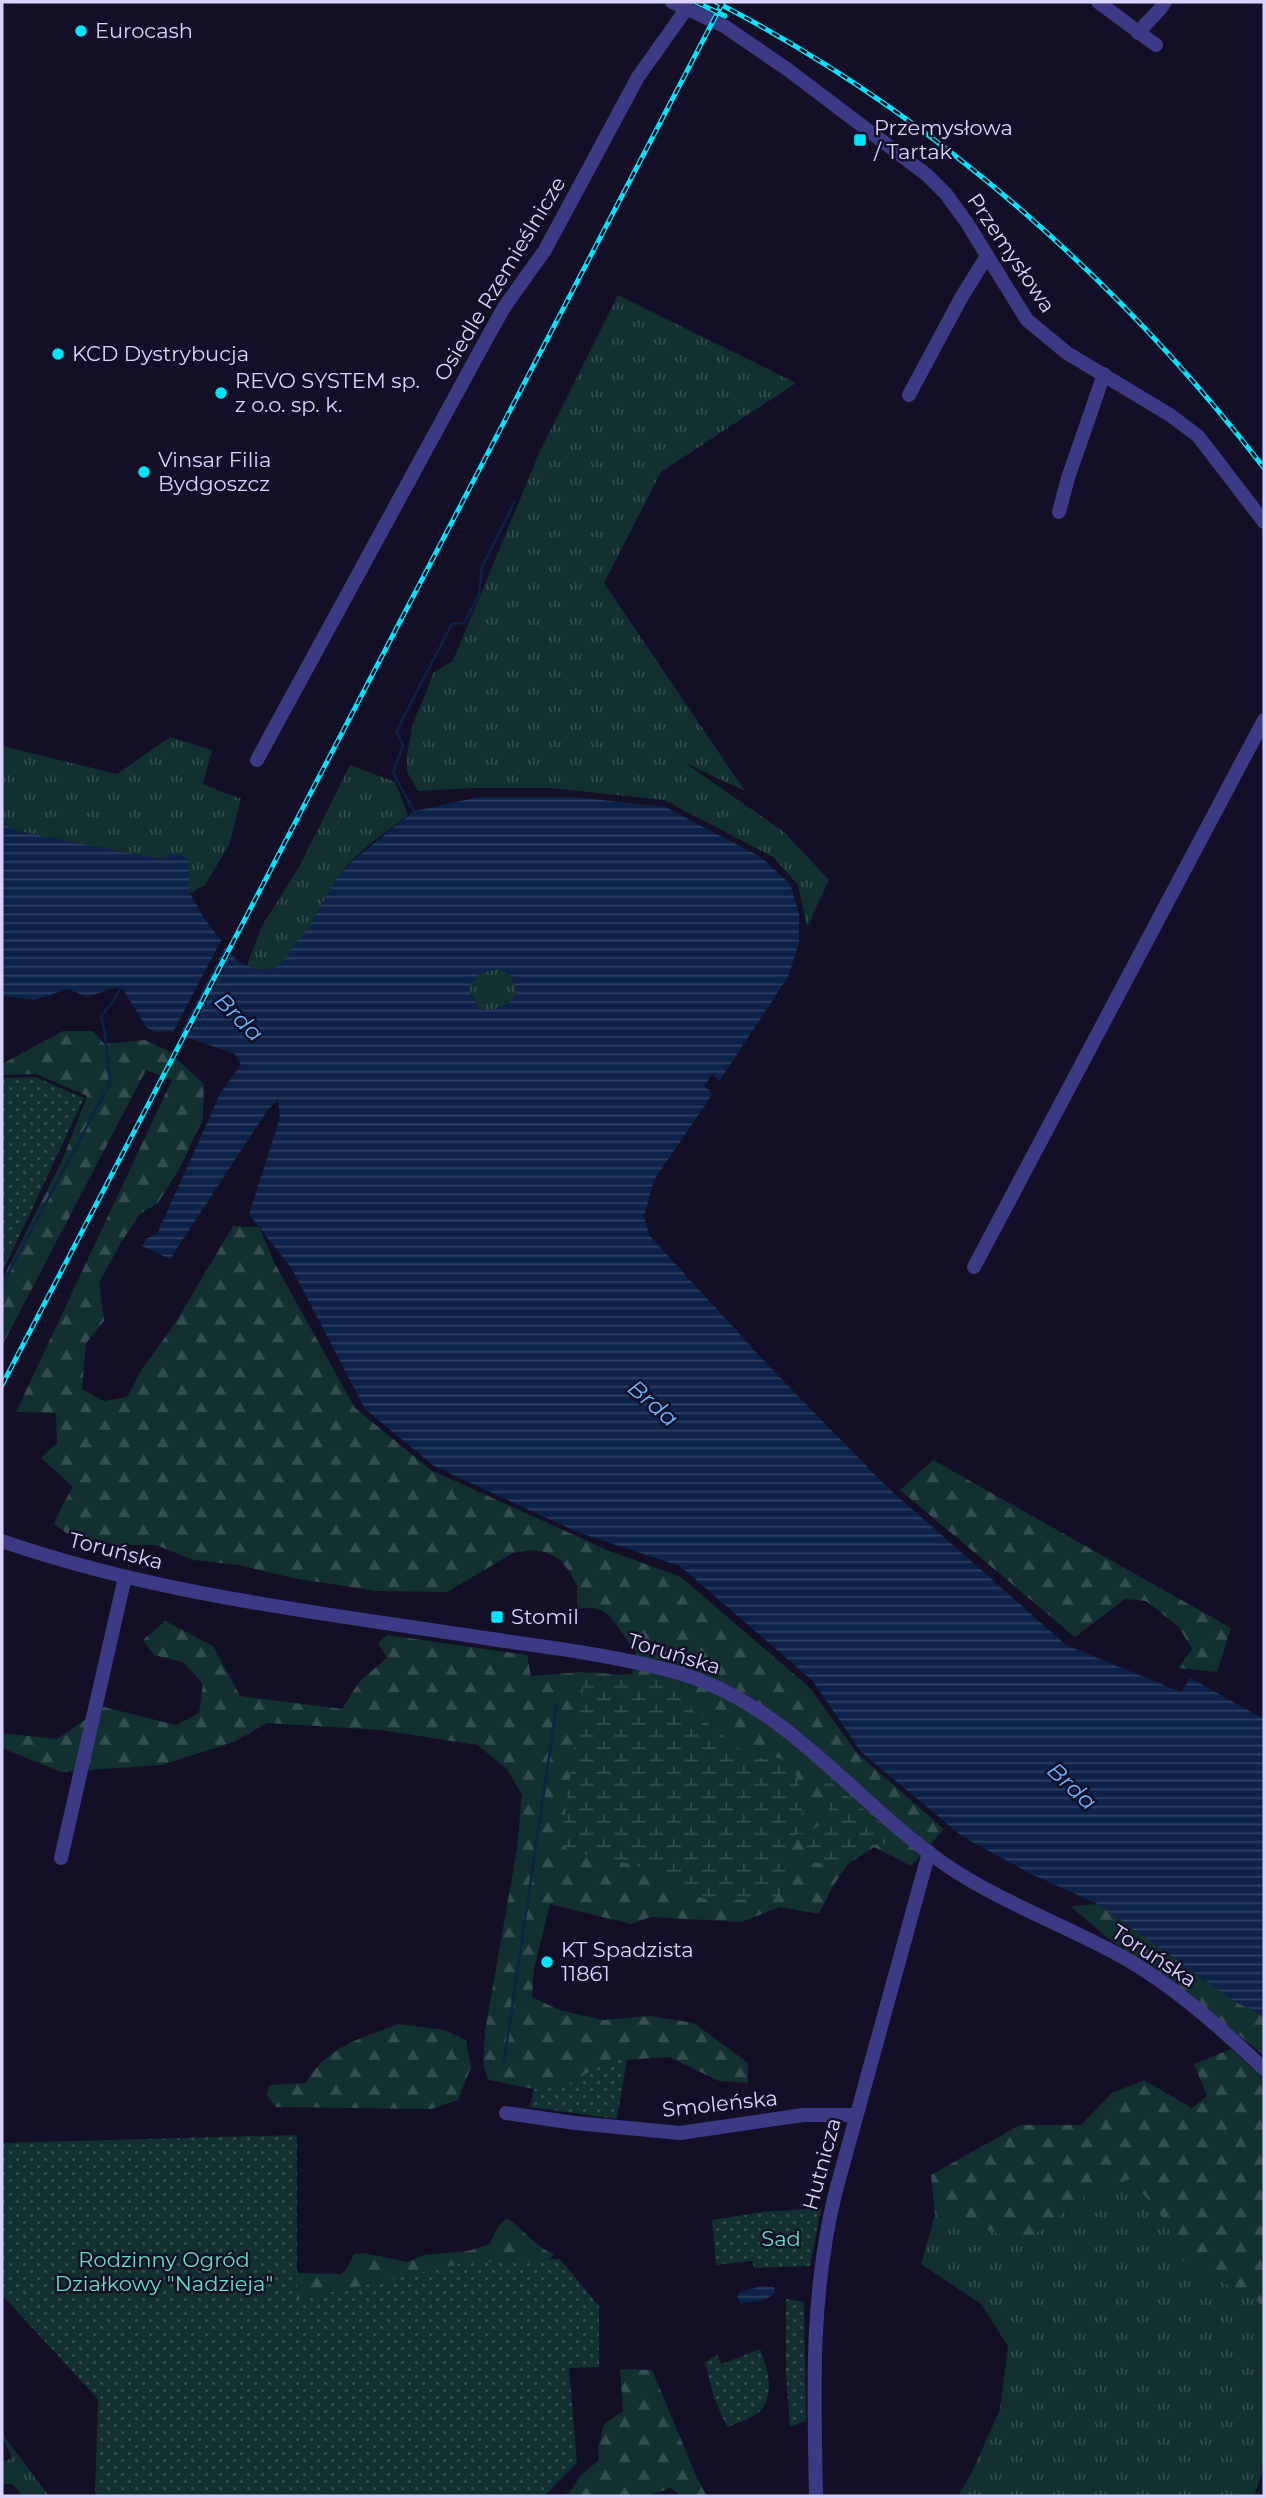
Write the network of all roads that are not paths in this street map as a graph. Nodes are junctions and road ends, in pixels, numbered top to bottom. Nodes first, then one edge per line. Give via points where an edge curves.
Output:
1 (671, 2) edge
2 (1098, 2) edge
3 (1166, 2) edge
4 (687, 8) junction
5 (1138, 33) junction
6 (1156, 45) dead end
7 (987, 256) junction
8 (1104, 374) junction
9 (909, 395) dead end
10 (1059, 512) dead end
11 (1264, 523) edge
12 (1264, 720) edge
13 (257, 761) dead end
14 (974, 1267) dead end
15 (2, 1541) edge
16 (125, 1577) junction
17 (929, 1852) junction
18 (61, 1858) dead end
19 (1264, 2069) edge
20 (506, 2113) dead end
21 (856, 2116) junction
22 (816, 2496) edge

1 - 4 street, Przemysłowa
2 - 5 street
3 - 5 street
4 - 7 street, Przemysłowa via 724,26 787,69 911,162 946,194
4 - 13 street, Osiedle Rzemieślnicze via 638,77 545,250 488,335
5 - 6 street
7 - 8 street, Przemysłowa via 1027,320 1052,343
7 - 9 street
8 - 10 street
8 - 11 street, Przemysłowa via 1198,436
12 - 14 street
15 - 16 street, Toruńska
16 - 17 street, Toruńska via 210,1595 621,1659 694,1678 777,1721
16 - 18 street
17 - 19 street, Toruńska via 978,1884 1144,1971
17 - 21 street, Hutnicza
20 - 21 street, Smoleńska via 680,2133 803,2116
21 - 22 street, Hutnicza via 828,2223 817,2290

